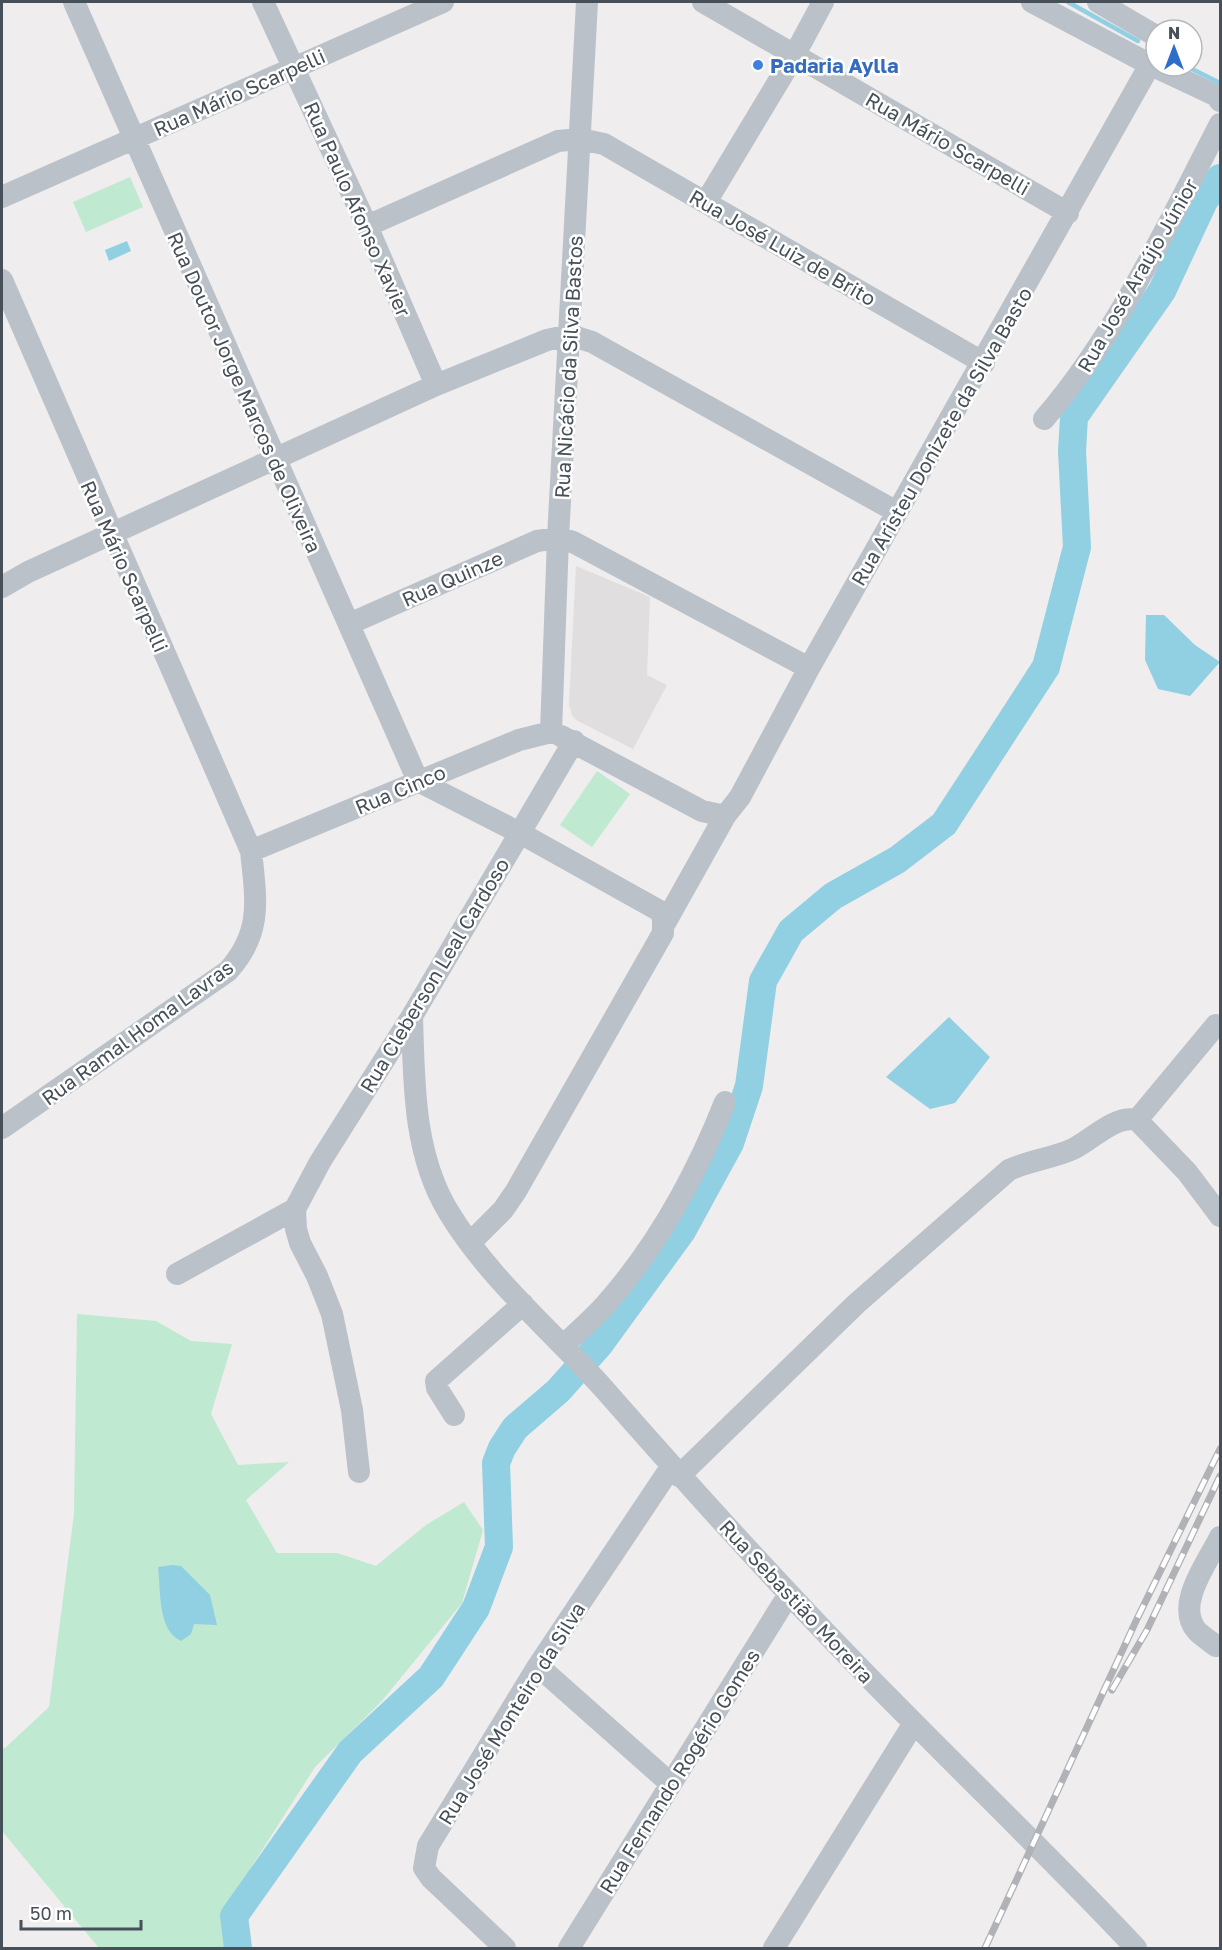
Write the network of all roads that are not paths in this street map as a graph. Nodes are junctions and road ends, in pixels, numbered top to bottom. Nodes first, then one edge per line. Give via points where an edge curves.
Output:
1 (74, 2) edge
2 (263, 2) edge
3 (442, 2) edge
4 (587, 2) edge
5 (703, 2) edge
6 (823, 2) edge
7 (1032, 2) edge
8 (1098, 2) edge
9 (1144, 29) edge
10 (795, 54) junction
11 (1144, 55) edge
12 (293, 68) junction
13 (1144, 75) edge
14 (1186, 78) edge
15 (1221, 101) edge
16 (1221, 124) edge
17 (134, 139) junction
18 (580, 139) junction
19 (2, 197) edge
20 (706, 201) junction
21 (1068, 213) junction
22 (367, 226) junction
23 (2, 280) edge
24 (570, 335) junction
25 (984, 363) junction
26 (436, 385) junction
27 (1044, 419) dead end
28 (275, 461) junction
29 (897, 512) junction
30 (111, 534) junction
31 (558, 538) junction
32 (2, 587) edge
33 (349, 624) junction
34 (809, 668) junction
35 (551, 732) junction
36 (574, 741) junction
37 (418, 781) junction
38 (725, 816) junction
39 (520, 833) junction
40 (251, 851) junction
41 (661, 917) junction
42 (412, 1016) junction
43 (1216, 1025) dead end
44 (725, 1102) dead end
45 (1137, 1120) junction
46 (2, 1128) edge
47 (295, 1209) junction
48 (1221, 1216) edge
49 (471, 1242) junction
50 (177, 1274) dead end
51 (523, 1304) junction
52 (569, 1352) junction
53 (454, 1415) dead end
54 (675, 1471) junction
55 (359, 1472) dead end
56 (1221, 1538) edge
57 (789, 1594) junction
58 (1221, 1646) edge
59 (538, 1666) junction
60 (914, 1723) junction
61 (671, 1784) junction
62 (505, 1948) edge
63 (569, 1948) edge
64 (774, 1948) edge
65 (1136, 1948) edge

1 - 17 street, Rua Doutor Jorge Marcos de Oliveira
2 - 12 street, Rua Paulo Afonso Xavier
3 - 12 street, Rua Mário Scarpelli
4 - 18 street, Rua Nicácio da Silva Bastos
5 - 10 street, Rua Mário Scarpelli
6 - 10 street
7 - 11 street
8 - 9 street
10 - 20 street
10 - 21 street, Rua Mário Scarpelli
12 - 17 street, Rua Mário Scarpelli
12 - 22 street, Rua Paulo Afonso Xavier
13 - 21 street, Rua Aristeu Donizete da Silva Basto
14 - 15 street
16 - 27 street, Rua José Araújo Júnior via 1133,287 1073,385
17 - 19 street, Rua Mário Scarpelli
17 - 28 street, Rua Doutor Jorge Marcos de Oliveira
18 - 20 street, Rua José Luiz de Brito via 604,144
18 - 22 street via 558,141
18 - 24 street, Rua Nicácio da Silva Bastos
20 - 25 street, Rua José Luiz de Brito
21 - 25 street, Rua Aristeu Donizete da Silva Basto
22 - 26 street, Rua Paulo Afonso Xavier
23 - 30 street, Rua Mário Scarpelli
24 - 26 street via 547,340
24 - 29 street via 592,342
24 - 31 street, Rua Nicácio da Silva Bastos
25 - 29 street, Rua Aristeu Donizete da Silva Basto
26 - 28 street
28 - 30 street
28 - 33 street, Rua Doutor Jorge Marcos de Oliveira
29 - 34 street, Rua Aristeu Donizete da Silva Basto
30 - 32 street
30 - 40 street, Rua Mário Scarpelli
31 - 33 street, Rua Quinze via 537,541
31 - 34 street via 573,542
31 - 35 street, Rua Nicácio da Silva Bastos
33 - 37 street, Rua Doutor Jorge Marcos de Oliveira
34 - 38 street, Rua Aristeu Donizete da Silva Basto via 740,797
35 - 36 street
35 - 37 street, Rua Cinco via 519,740
36 - 38 street via 702,811
36 - 39 street, Rua Cleberson Leal Cardoso
37 - 39 street
37 - 40 street, Rua Cinco
38 - 41 street, Rua Aristeu Donizete da Silva Basto
39 - 41 street
39 - 42 street, Rua Cleberson Leal Cardoso
40 - 46 street, Rua Ramal Homa Lavras via 255,918 244,954 228,971
41 - 49 street, Rua Aristeu Donizete da Silva Basto via 663,933 516,1191
42 - 47 street, Rua Cleberson Leal Cardoso
42 - 49 street, Rua Sebastião Moreira via 414,1079 428,1167 448,1211
43 - 45 street
44 - 52 street via 699,1162 655,1237
45 - 48 street via 1187,1172
45 - 54 street, Rua José Monteiro da Silva via 1121,1120 1074,1148 1025,1162 993,1181
47 - 50 street
47 - 55 street via 300,1243 332,1314 352,1410
49 - 51 street, Rua Sebastião Moreira
51 - 52 street, Rua Sebastião Moreira
51 - 53 street via 436,1381
52 - 54 street, Rua Sebastião Moreira
54 - 57 street, Rua Sebastião Moreira
54 - 59 street, Rua José Monteiro da Silva
56 - 58 street via 1193,1589 1188,1613 1196,1630
57 - 60 street, Rua Sebastião Moreira
57 - 61 street, Rua Fernando Rogério Gomes
59 - 61 street
59 - 62 street, Rua José Monteiro da Silva via 425,1856 424,1868 431,1878
60 - 64 street
60 - 65 street, Rua Sebastião Moreira via 1046,1852
61 - 63 street, Rua Fernando Rogério Gomes

